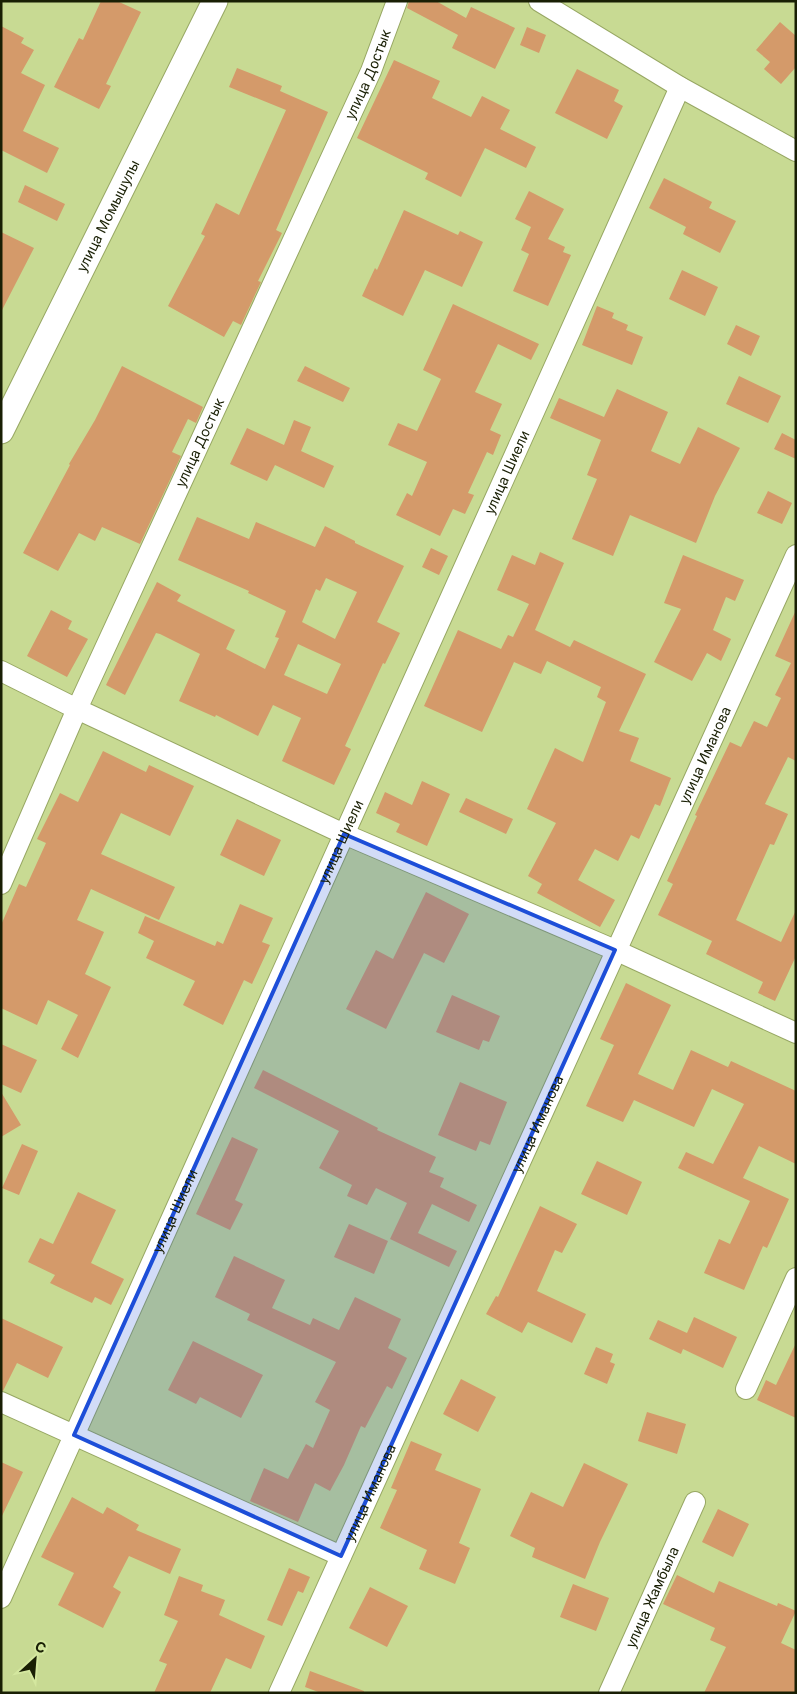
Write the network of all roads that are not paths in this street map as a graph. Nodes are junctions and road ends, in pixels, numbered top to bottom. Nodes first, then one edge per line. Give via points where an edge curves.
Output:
1 (215, 1) edge
2 (397, 1) edge
3 (539, 1) edge
4 (680, 87) junction
5 (796, 150) edge
6 (1, 431) edge
7 (796, 555) edge
8 (1, 671) edge
9 (77, 709) junction
10 (344, 834) junction
11 (1, 884) edge
12 (616, 950) junction
13 (796, 1033) edge
14 (796, 1278) edge
15 (746, 1389) dead end
16 (1, 1402) edge
17 (74, 1435) junction
18 (695, 1502) dead end
19 (341, 1556) junction
20 (1, 1598) edge
21 (279, 1693) edge
22 (608, 1693) edge

1 - 6 street, улица Момышулы
2 - 9 street, улица Достык via 367,80
3 - 4 street
4 - 5 street
4 - 10 street, улица Шиели
7 - 12 street, улица Иманова
8 - 9 street
9 - 10 street
9 - 11 street, улица Достык
10 - 12 street
10 - 17 street, улица Шиели
12 - 13 street
12 - 19 street, улица Иманова
14 - 15 street
16 - 17 street
17 - 19 street
17 - 20 street, улица Шиели
18 - 22 street, улица Жамбыла
19 - 21 street, улица Иманова

